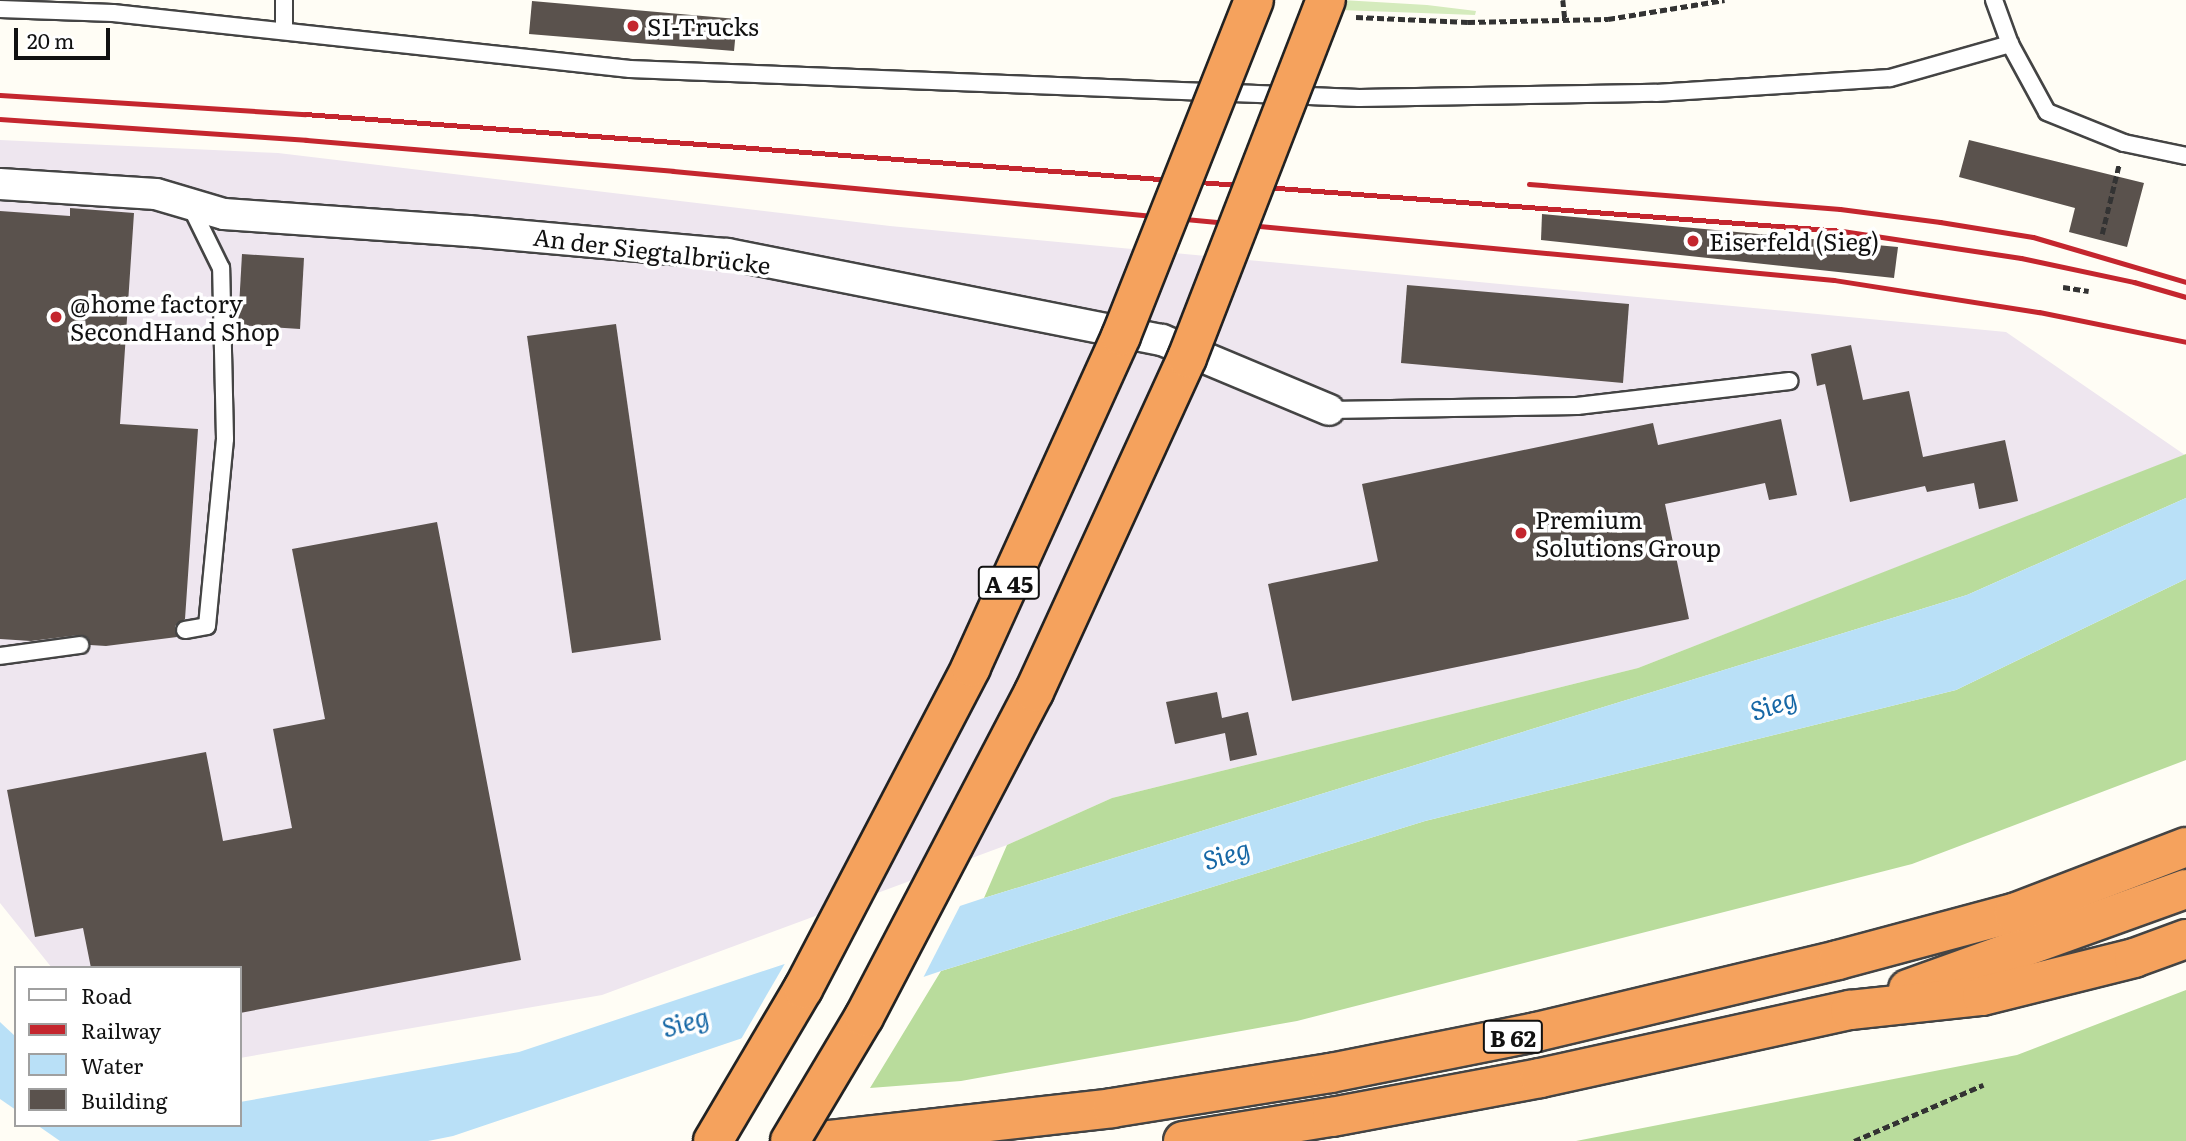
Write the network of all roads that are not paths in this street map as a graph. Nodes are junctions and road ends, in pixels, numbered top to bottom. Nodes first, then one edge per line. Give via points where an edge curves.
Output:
1 (285, 0) edge
2 (1254, 0) edge
3 (1994, 0) edge
4 (1317, 5) edge
5 (0, 9) edge
6 (284, 32) junction
7 (2010, 44) junction
8 (1299, 95) junction
9 (2186, 156) edge
10 (0, 184) edge
11 (190, 204) junction
12 (1790, 382) dead end
13 (1329, 410) joint
14 (185, 630) dead end
15 (80, 645) dead end
16 (0, 656) edge
17 (2186, 846) edge
18 (2186, 889) edge
19 (2186, 939) edge
20 (1850, 1010) junction
21 (712, 1141) edge
22 (790, 1141) edge
23 (820, 1141) edge
24 (1183, 1141) edge

1 - 6 lane
2 - 21 highway, A 45, bridge via 1121,337 971,667 803,989
3 - 7 lane
4 - 8 lane
4 - 22 highway, A 45, bridge via 1186,358 1034,692 864,1017
5 - 6 lane via 113,13
6 - 8 lane via 630,69
7 - 8 lane via 1890,78 1656,93
7 - 9 lane via 2047,113 2124,143
10 - 11 street, An der Siegtalbrücke via 156,194
11 - 13 street, An der Siegtalbrücke via 224,214 727,254 1162,340
11 - 14 lane via 221,268 225,439 207,626
12 - 13 lane via 1577,406
15 - 16 lane
17 - 23 highway, B 62 via 2014,913 1536,1032 1331,1073 1112,1108
18 - 20 highway, B 62
19 - 20 highway, B 62 via 2134,958 1982,996
20 - 24 highway, B 62 via 1540,1078

